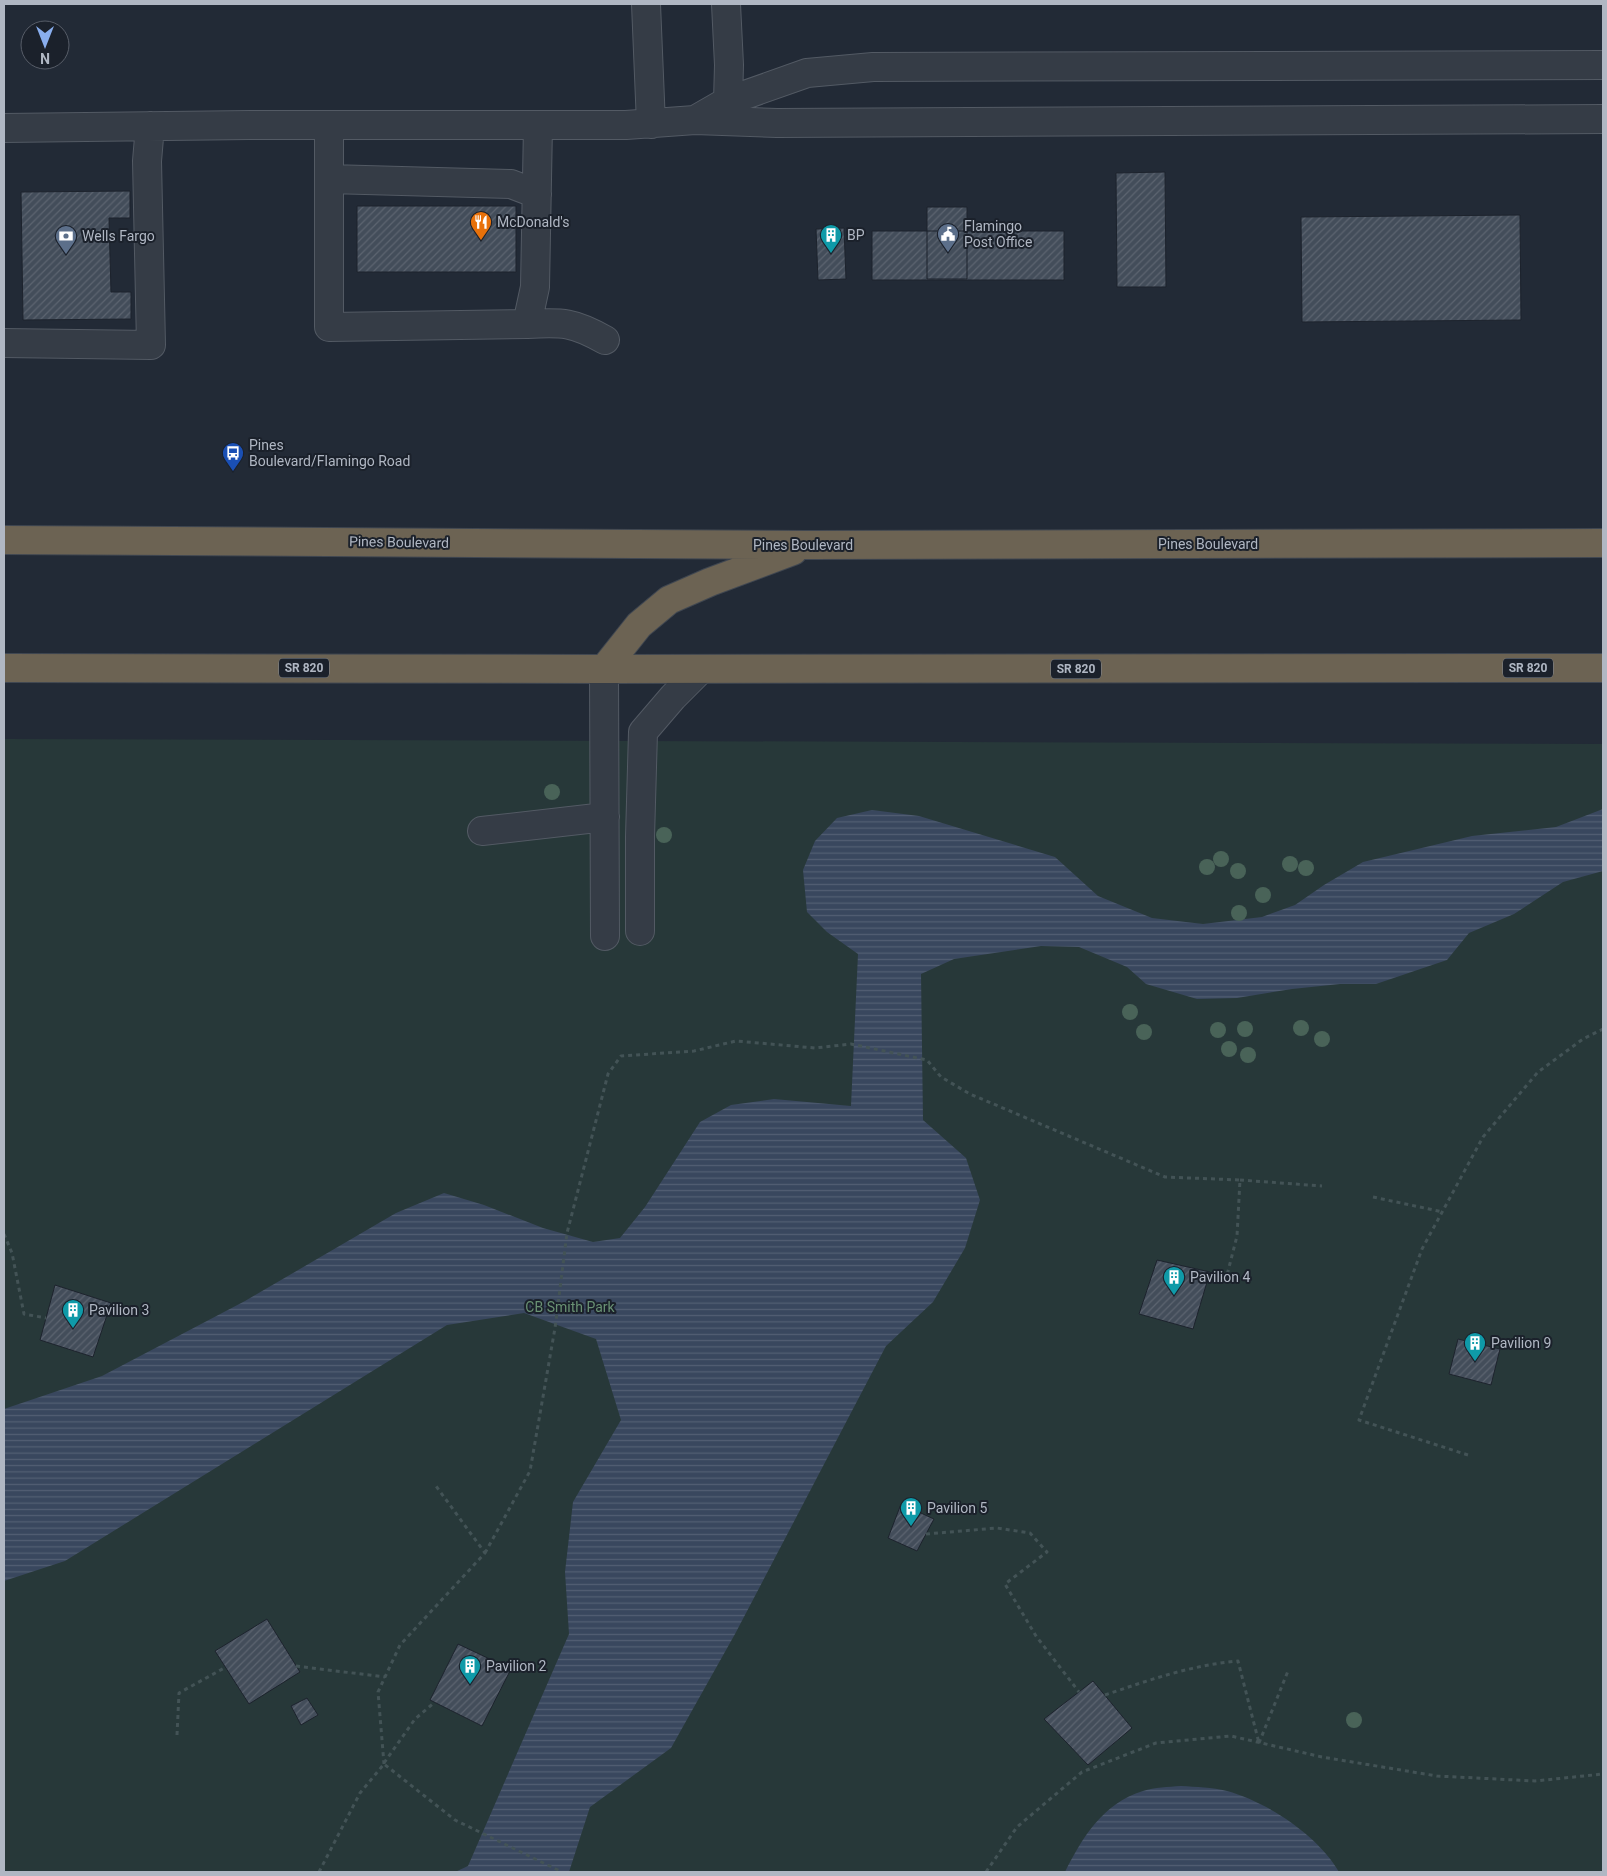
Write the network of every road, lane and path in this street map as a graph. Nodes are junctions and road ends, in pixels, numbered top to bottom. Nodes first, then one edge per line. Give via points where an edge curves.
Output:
1 (646, 4) edge
2 (726, 4) edge
3 (1603, 65) edge
4 (728, 101) junction
5 (1603, 119) edge
6 (695, 120) junction
7 (650, 124) junction
8 (328, 125) junction
9 (538, 125) junction
10 (150, 126) junction
11 (4, 128) edge
12 (328, 179) junction
13 (537, 194) junction
14 (527, 324) junction
15 (605, 340) dead end
16 (4, 343) edge
17 (4, 540) edge
18 (1603, 543) edge
19 (808, 545) junction
20 (4, 668) edge
21 (1603, 668) edge
22 (604, 669) junction
23 (701, 669) junction
24 (605, 817) junction
25 (482, 831) dead end
26 (640, 931) dead end
27 (605, 936) dead end
28 (1603, 1029) edge
29 (1240, 1180) junction
30 (1322, 1186) dead end
31 (1373, 1197) dead end
32 (1443, 1212) junction
33 (4, 1234) edge
34 (1208, 1277) dead end
35 (46, 1318) dead end
36 (1468, 1455) dead end
37 (436, 1486) dead end
38 (926, 1534) dead end
39 (485, 1553) junction
40 (296, 1666) dead end
41 (226, 1667) dead end
42 (1288, 1671) dead end
43 (385, 1677) junction
44 (1079, 1692) dead end
45 (1105, 1695) dead end
46 (434, 1702) dead end
47 (177, 1735) dead end
48 (1259, 1743) junction
49 (384, 1764) junction
50 (1603, 1774) edge
51 (319, 1872) edge
52 (562, 1872) edge
53 (986, 1872) edge

1 - 7 lane
2 - 4 lane
3 - 4 lane via 873,67 808,73
4 - 6 lane
5 - 6 lane via 777,123
6 - 7 lane
7 - 9 lane
8 - 9 lane
8 - 10 lane
8 - 12 lane
9 - 13 lane
10 - 11 lane
10 - 16 lane via 147,161 151,345
12 - 13 lane via 511,184
12 - 14 lane via 328,327
13 - 14 lane via 536,287
14 - 15 lane via 562,322
17 - 19 highway, Pines Boulevard
18 - 19 highway, Pines Boulevard
19 - 22 highway via 669,600 639,624
20 - 22 highway, SR 820
21 - 23 highway, SR 820
22 - 23 highway, SR 820
22 - 24 lane
23 - 26 lane via 643,732
24 - 25 lane
24 - 27 lane
28 - 32 path via 1538,1072 1483,1137
29 - 30 path
29 - 34 path via 1237,1236 1226,1278
29 - 39 path via 1165,1177 970,1094 941,1077 927,1060 851,1044 815,1048 736,1041 694,1051 621,1056 608,1074 567,1233 555,1328 530,1471
31 - 32 path
32 - 36 path via 1422,1250 1359,1420
33 - 35 path via 12,1253 24,1314
37 - 39 path
38 - 44 path via 997,1528 1030,1533 1047,1552 1005,1584 1036,1636
39 - 43 path via 400,1646
40 - 43 path
41 - 47 path via 179,1693
42 - 48 path
43 - 49 path via 378,1692
45 - 48 path via 1211,1663 1238,1660
46 - 49 path via 415,1719
48 - 50 path via 1437,1776 1535,1781
48 - 53 path via 1231,1736 1156,1743 1082,1772 1017,1827
49 - 51 path via 360,1794
49 - 52 path via 455,1820

